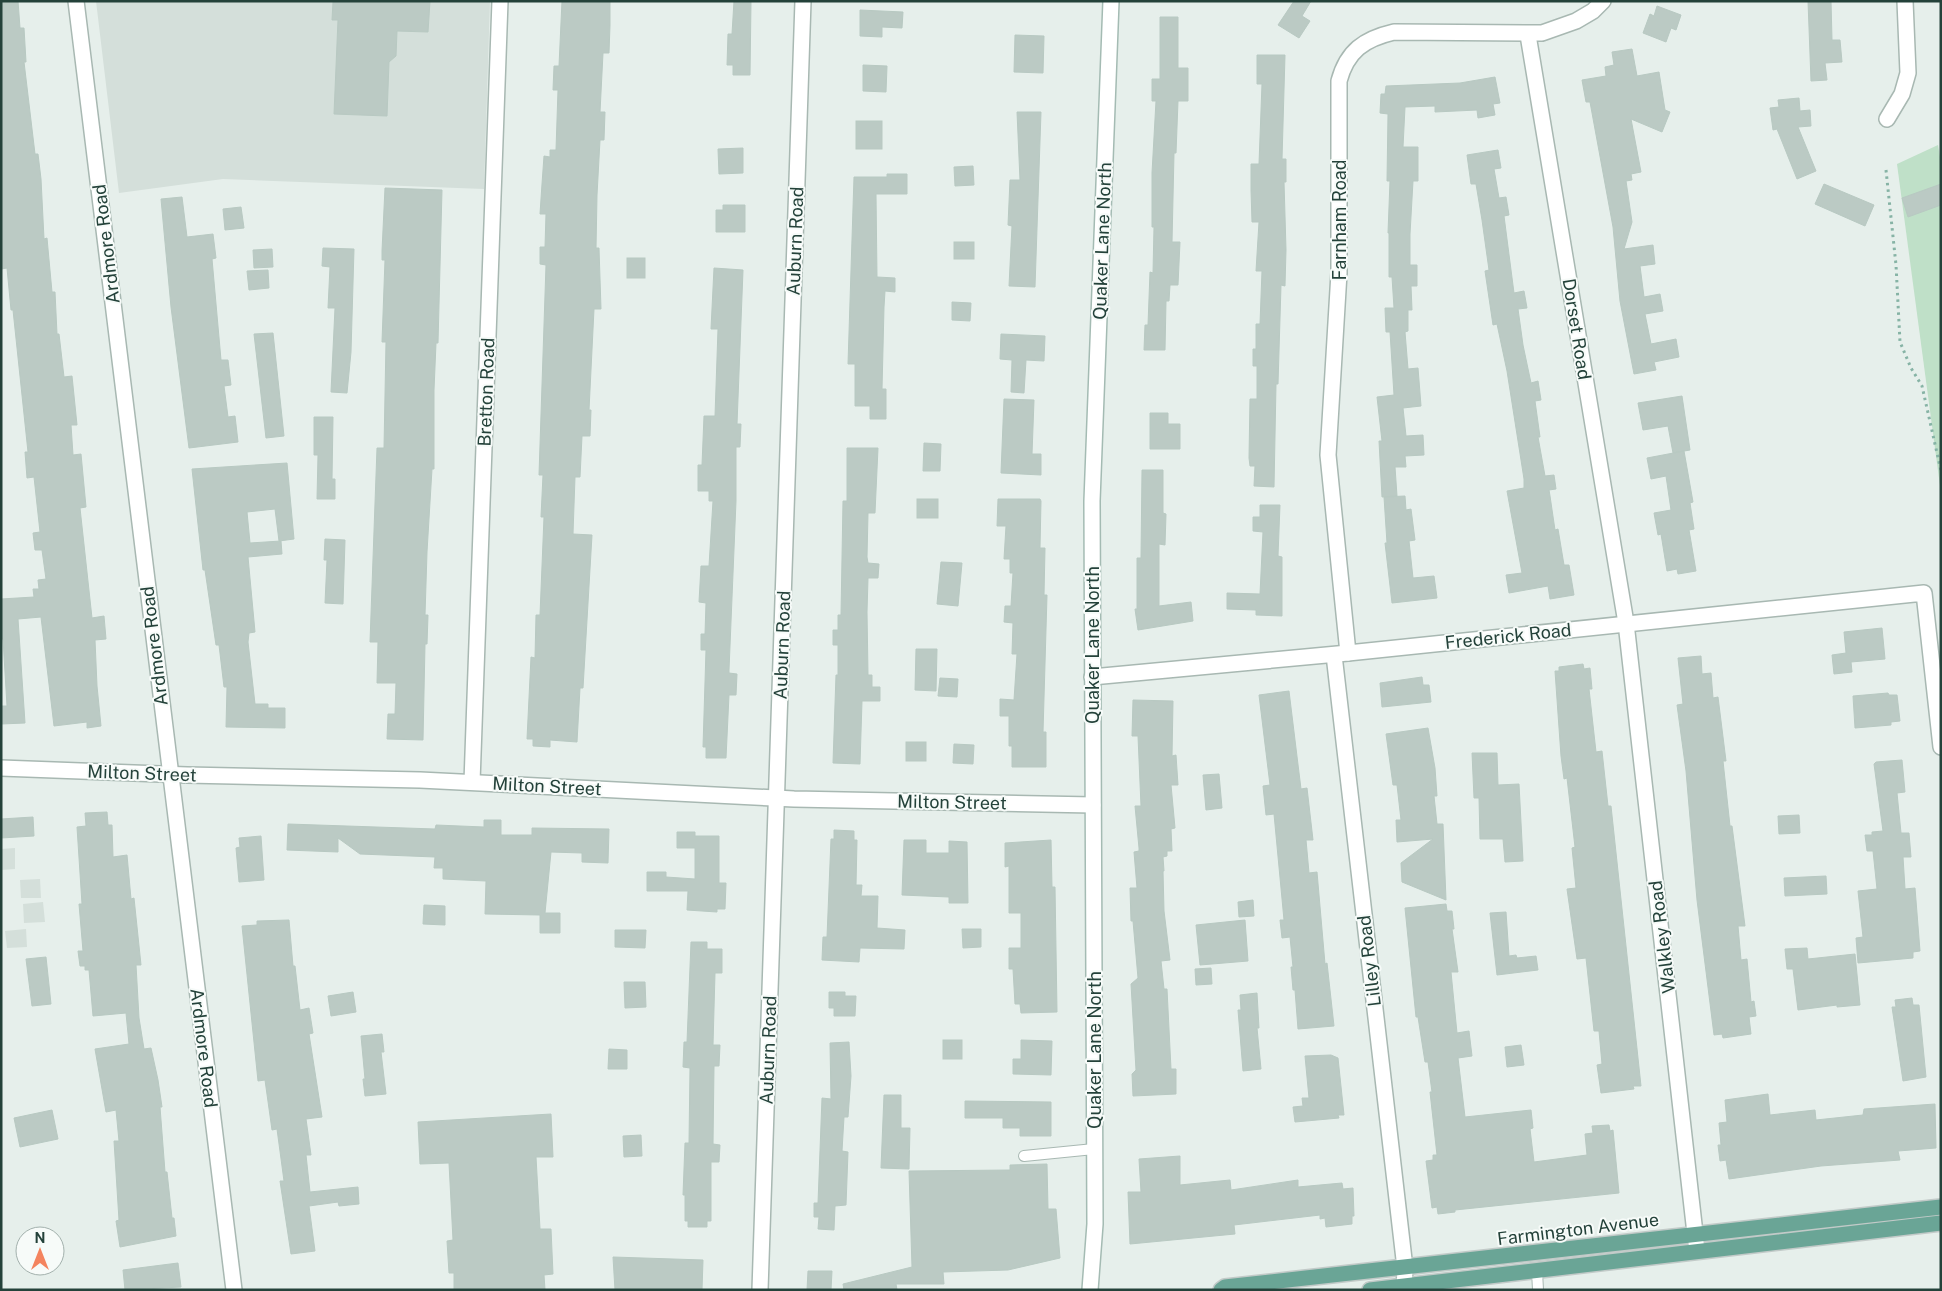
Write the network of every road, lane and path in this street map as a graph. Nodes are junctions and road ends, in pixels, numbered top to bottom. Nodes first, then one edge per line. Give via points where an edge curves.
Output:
1 (76, 1) edge
2 (500, 1) edge
3 (804, 1) edge
4 (1111, 1) edge
5 (1603, 1) edge
6 (1905, 1) edge
7 (1528, 35) junction
8 (1887, 119) dead end
9 (1886, 170) dead end
10 (1941, 471) edge
11 (1626, 623) junction
12 (1341, 654) junction
13 (1092, 677) junction
14 (1941, 747) edge
15 (1, 768) edge
16 (170, 774) junction
17 (472, 782) junction
18 (776, 798) junction
19 (1093, 805) junction
20 (1094, 1150) junction
21 (1024, 1156) dead end
22 (1941, 1207) edge
23 (1941, 1223) edge
24 (1696, 1235) junction
25 (1697, 1252) junction
26 (1405, 1268) junction
27 (1537, 1271) junction
28 (1404, 1288) edge
29 (234, 1290) edge
30 (760, 1290) edge
31 (1090, 1290) edge
32 (1221, 1290) edge
33 (1370, 1290) edge
34 (1538, 1290) edge

1 - 16 street, Ardmore Road
2 - 17 street, Bretton Road
3 - 18 street, Auburn Road
4 - 13 street, Quaker Lane North via 1092,501
5 - 7 street, Farnham Road via 1576,21
6 - 8 street via 1908,73 1902,94
7 - 11 street, Dorset Road
7 - 12 street, Farnham Road via 1394,32 1378,36 1351,55 1339,81 1339,273 1328,455
9 - 10 path via 1900,342 1922,386
11 - 12 street, Frederick Road
11 - 14 street, Frederick Road via 1924,592
11 - 24 street, Walkley Road
12 - 13 street, Frederick Road
12 - 26 street, Lilley Road
13 - 19 street, Quaker Lane North
15 - 16 street, Milton Street
16 - 17 street, Milton Street
16 - 29 street, Ardmore Road
17 - 18 street, Milton Street
18 - 19 street, Milton Street
18 - 30 street, Auburn Road
19 - 20 street, Quaker Lane North
20 - 21 lane
20 - 31 street, Quaker Lane North
22 - 24 main road, Farmington Avenue
23 - 25 main road, Farmington Avenue
24 - 25 street, Walkley Road
24 - 26 main road, Farmington Avenue
25 - 27 main road, Farmington Avenue
26 - 28 street, Lilley Road
26 - 32 main road, Farmington Avenue via 1225,1287
27 - 28 main road, Farmington Avenue
27 - 34 lane
28 - 33 main road, Farmington Avenue

